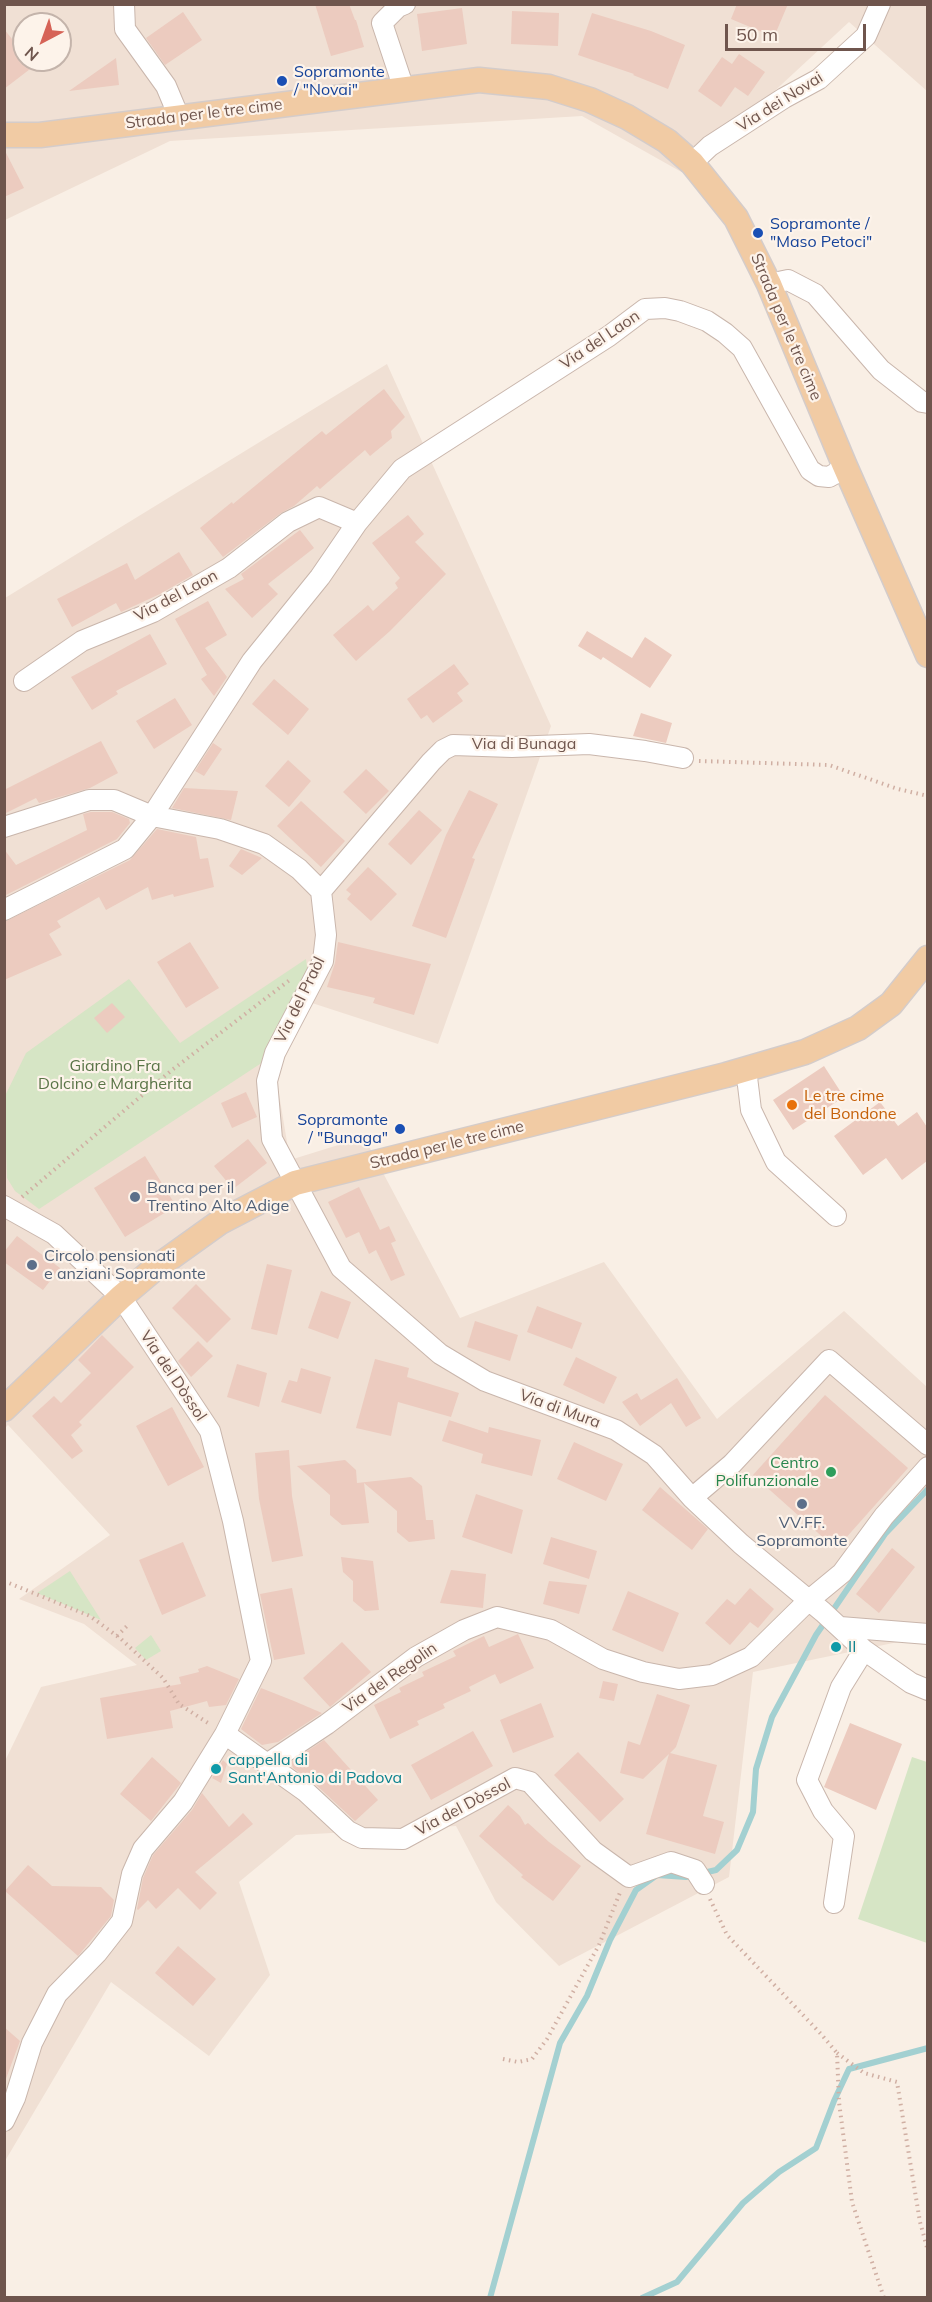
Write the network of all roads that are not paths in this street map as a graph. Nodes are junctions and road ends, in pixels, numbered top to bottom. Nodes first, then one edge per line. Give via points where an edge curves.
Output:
1 (124, 4) edge
2 (405, 4) edge
3 (880, 4) edge
4 (404, 89) junction
5 (179, 117) junction
6 (4, 135) edge
7 (692, 163) junction
8 (769, 284) junction
9 (927, 403) edge
10 (844, 464) junction
11 (357, 523) junction
12 (927, 655) edge
13 (24, 681) dead end
14 (683, 758) road end
15 (152, 816) junction
16 (4, 827) edge
17 (321, 891) junction
18 (4, 910) edge
19 (927, 958) edge
20 (917, 982) edge
21 (746, 1069) junction
22 (295, 1183) junction
23 (11, 1204) edge
24 (836, 1216) dead end
25 (121, 1297) junction
26 (4, 1409) edge
27 (927, 1445) edge
28 (923, 1472) edge
29 (692, 1498) junction
30 (816, 1606) junction
31 (840, 1627) junction
32 (927, 1634) edge
33 (864, 1650) junction
34 (927, 1690) edge
35 (225, 1734) junction
36 (267, 1764) junction
37 (699, 1877) road end
38 (834, 1903) dead end
39 (4, 2121) edge

1 - 5 street via 125,29 166,86
2 - 4 street via 382,23
3 - 7 street, Via dei Novai via 866,36 819,79 784,98
4 - 5 main road, Strada per le tre cime
4 - 7 main road, Strada per le tre cime via 479,80 549,87 627,117 667,141
5 - 6 main road, Strada per le tre cime via 40,135
7 - 8 main road, Strada per le tre cime via 736,218
8 - 9 street via 788,280 815,294 881,370
8 - 10 main road, Strada per le tre cime
10 - 11 street, Via del Laon via 829,477 810,470 742,348 725,333 680,311 645,309 402,469
10 - 12 main road, Strada per le tre cime
11 - 13 street, Via del Laon via 319,507 288,522 229,568 153,612 82,641
11 - 15 street, Via del Laon via 320,577 252,661
14 - 17 street, Via di Bunaga via 589,744 453,745 431,762
15 - 16 street via 114,800 89,800
15 - 17 street via 220,829 264,844
15 - 18 street via 125,849
17 - 22 street, Via del Praòl via 326,934 322,961 275,1053 267,1081 272,1139
19 - 20 main road, Strada per le tre cime
20 - 21 main road, Strada per le tre cime via 858,1028 805,1052
21 - 22 main road, Strada per le tre cime
21 - 24 street via 751,1110 776,1162
22 - 25 main road, Strada per le tre cime via 220,1222
22 - 29 street, Via di Mura via 341,1268 440,1354 485,1381 616,1430 654,1455
23 - 25 street, Via del Dòssol via 54,1234
25 - 26 main road, Strada per le tre cime
25 - 35 street, Via del Dòssol via 210,1431 233,1521 261,1661
27 - 29 street via 829,1360 732,1464
28 - 30 street, Via del Regolin via 884,1516
29 - 30 street, Via di Mura
30 - 31 street, Via di Mura
30 - 36 street, Via del Regolin via 751,1657 712,1674 680,1679 603,1659 551,1630 497,1617 416,1657
31 - 32 street
31 - 33 street, Via di Mura
33 - 34 street, Via di Mura
33 - 38 street via 841,1687 807,1780 823,1811 844,1836
35 - 36 street, Via del Dòssol
35 - 39 street, Via del Dòssol via 183,1802 143,1849 132,1874 122,1921 57,1994 32,2043
36 - 37 street, Via del Dòssol via 305,1791 348,1831 362,1838 403,1839 515,1778 530,1782 593,1851 629,1877 671,1862

